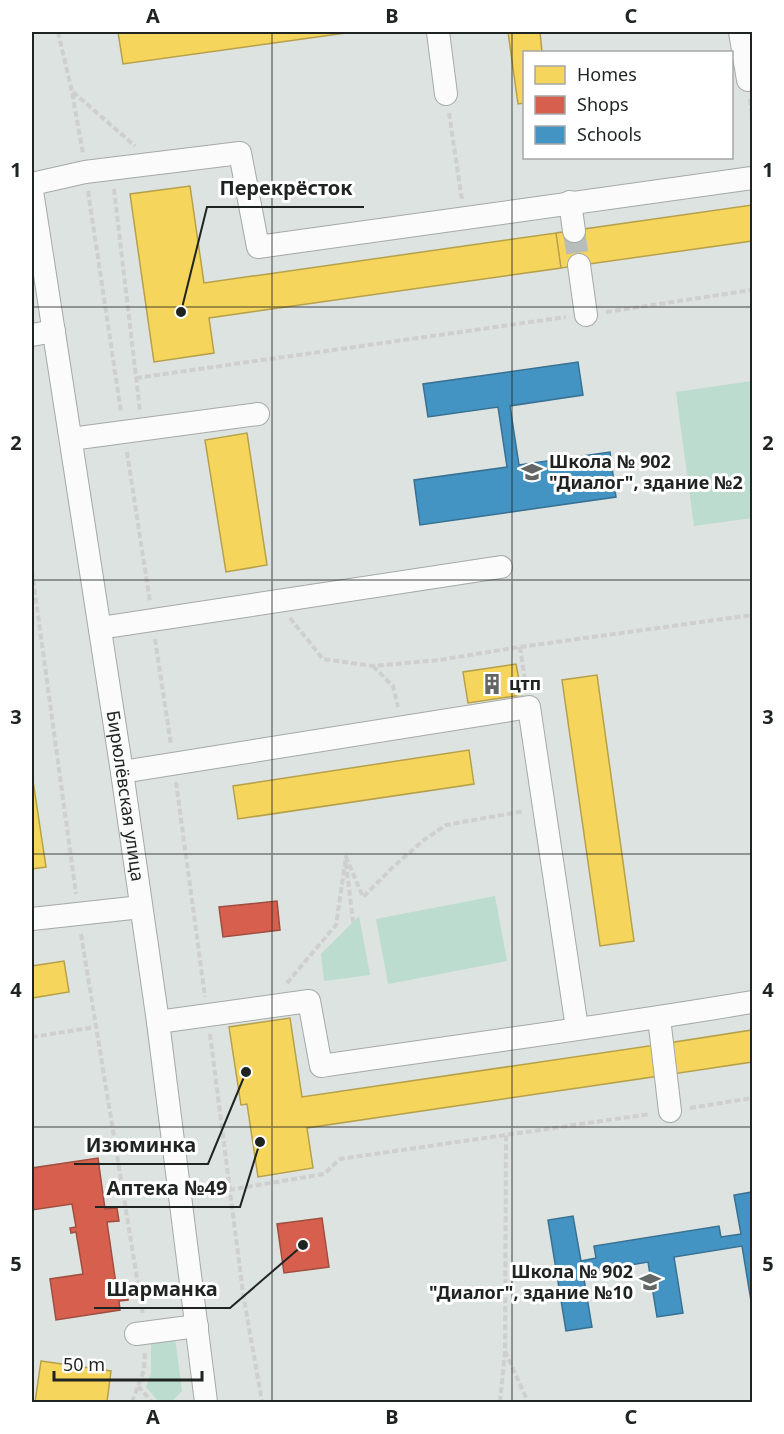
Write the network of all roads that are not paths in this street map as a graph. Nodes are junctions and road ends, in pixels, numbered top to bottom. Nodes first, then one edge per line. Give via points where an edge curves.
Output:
1 (438, 32) edge
2 (740, 32) edge
3 (748, 80) dead end
4 (446, 94) road end
5 (753, 178) edge
6 (32, 194) edge
7 (570, 202) junction
8 (574, 231) tunnel mouth
9 (579, 265) tunnel mouth
10 (586, 315) road end
11 (54, 331) junction
12 (32, 335) edge
13 (258, 414) dead end
14 (71, 439) junction
15 (501, 567) dead end
16 (100, 628) junction
17 (122, 772) junction
18 (141, 907) junction
19 (32, 919) edge
20 (753, 1002) edge
21 (658, 1018) junction
22 (158, 1022) junction
23 (577, 1028) junction
24 (670, 1111) road end
25 (197, 1326) junction
26 (136, 1334) dead end
27 (206, 1402) edge

1 - 4 street
2 - 3 street
5 - 7 street
6 - 7 street via 86,172 240,153 258,247
6 - 11 street, Бирюлёвская улица
7 - 8 street
9 - 10 street
11 - 12 street
11 - 14 street, Бирюлёвская улица
13 - 14 street
14 - 16 street, Бирюлёвская улица
15 - 16 street
16 - 17 street, Бирюлёвская улица
17 - 18 street, Бирюлёвская улица
17 - 23 street via 529,707
18 - 19 street
18 - 22 street, Бирюлёвская улица
20 - 21 street
21 - 23 street
21 - 24 street
22 - 23 street via 309,1001 321,1066
22 - 25 street, Бирюлёвская улица
25 - 26 street
25 - 27 street, Бирюлёвская улица

